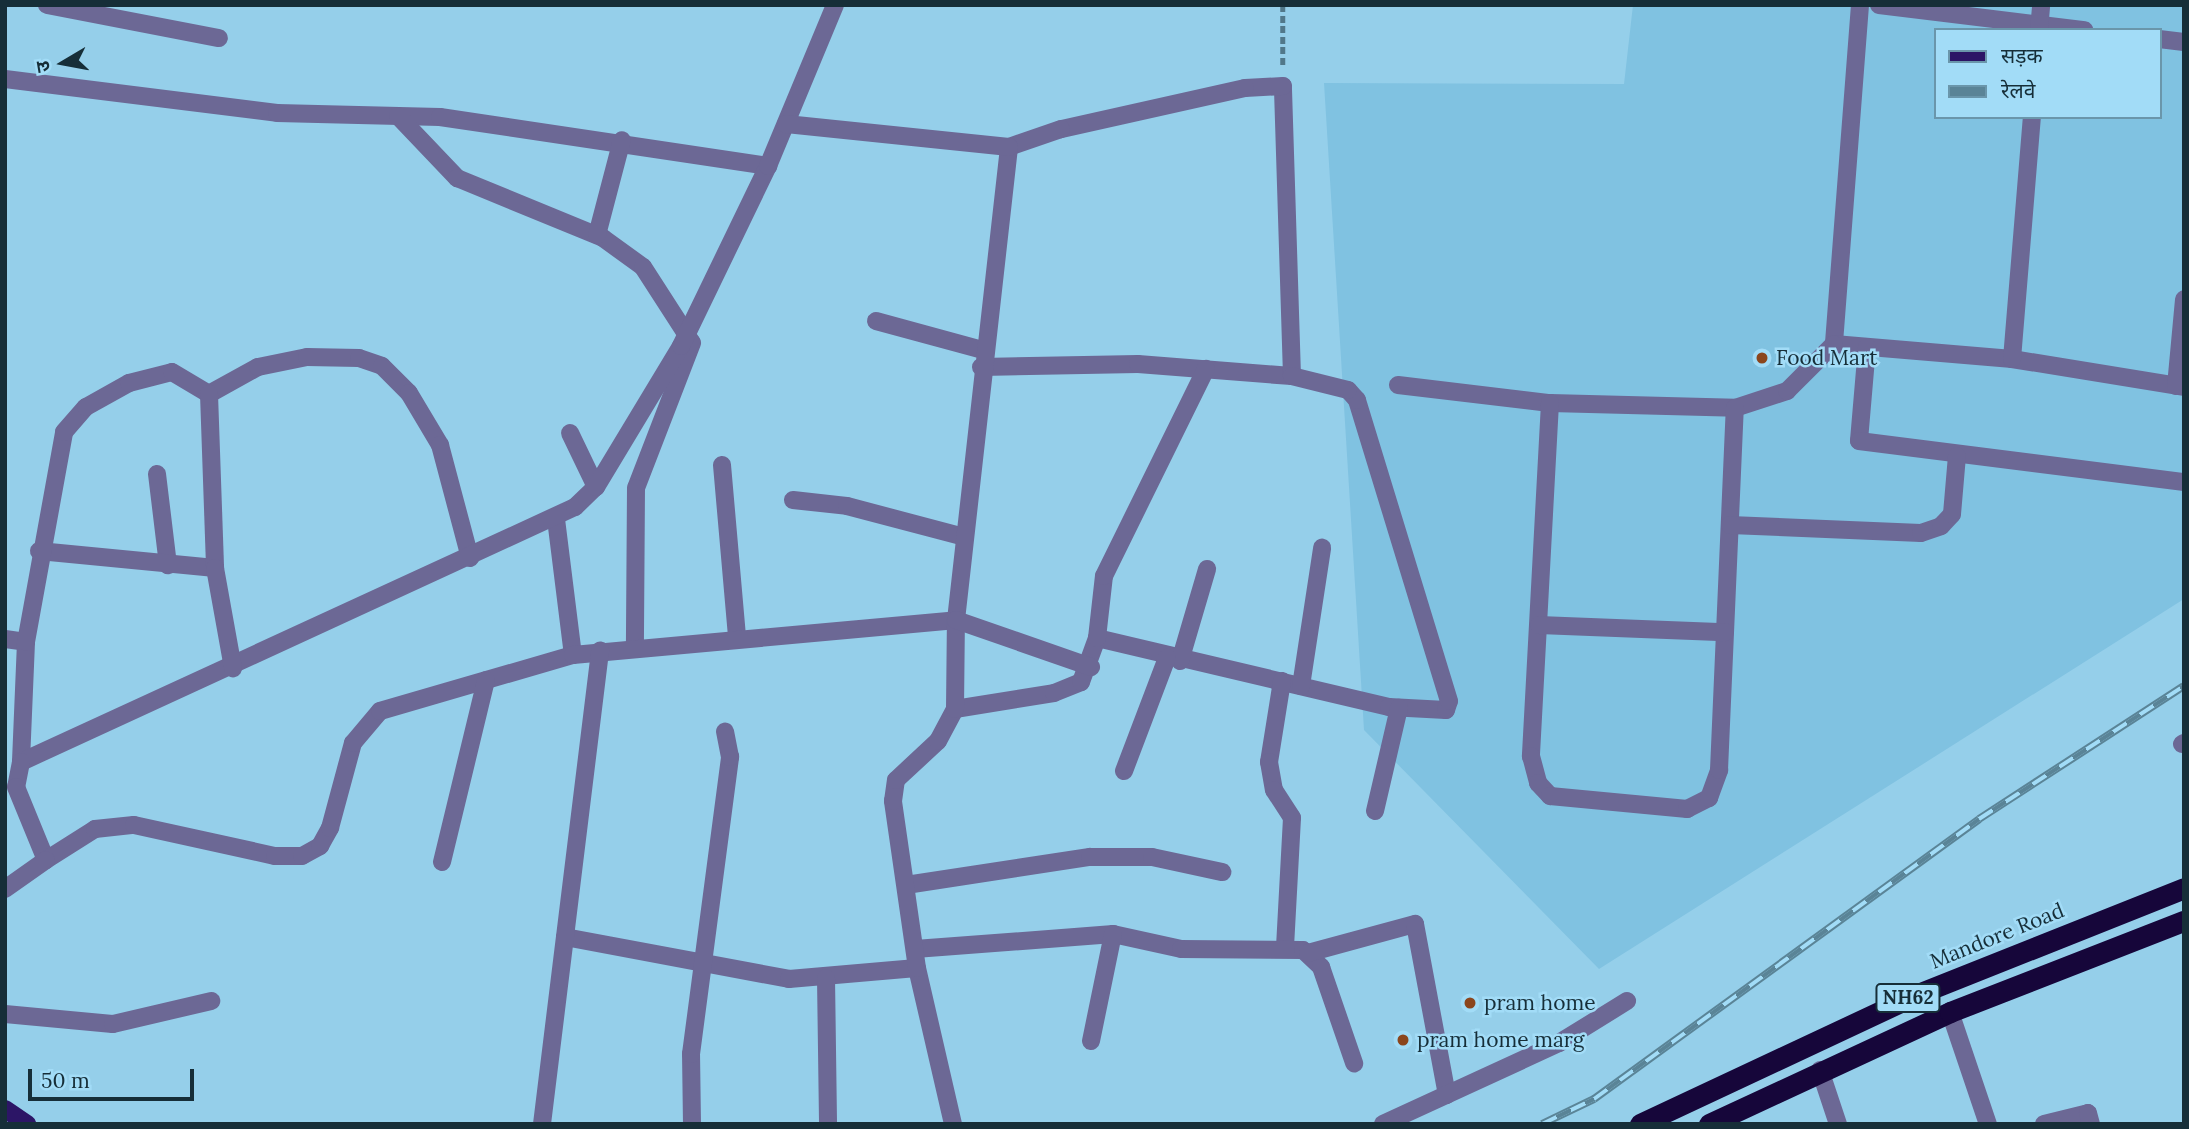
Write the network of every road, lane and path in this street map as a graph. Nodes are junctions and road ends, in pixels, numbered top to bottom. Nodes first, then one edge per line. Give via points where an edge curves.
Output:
1 (47, 5) edge
2 (835, 5) edge
3 (1283, 5) edge
4 (1860, 5) edge
5 (1878, 5) edge
6 (2041, 5) edge
7 (2039, 27) edge
8 (219, 38) dead end
9 (2161, 39) edge
10 (2184, 42) edge
11 (5, 79) edge
12 (1283, 86) junction
13 (398, 116) junction
14 (2032, 119) edge
15 (786, 124) junction
16 (622, 140) junction
17 (1009, 147) junction
18 (768, 166) junction
19 (597, 235) junction
20 (2184, 299) edge
21 (876, 321) dead end
22 (686, 334) junction
23 (1833, 344) junction
24 (1867, 347) junction
25 (982, 359) junction
26 (2012, 359) junction
27 (1206, 369) junction
28 (1292, 376) junction
29 (1398, 384) dead end
30 (2180, 387) edge
31 (209, 394) junction
32 (1550, 403) junction
33 (1735, 408) junction
34 (570, 433) dead end
35 (1957, 456) junction
36 (722, 466) dead end
37 (157, 474) dead end
38 (2184, 482) edge
39 (596, 487) junction
40 (793, 500) dead end
41 (556, 519) junction
42 (1730, 525) junction
43 (964, 537) junction
44 (1322, 548) dead end
45 (39, 551) junction
46 (470, 558) junction
47 (167, 565) junction
48 (215, 568) junction
49 (1208, 569) dead end
50 (956, 620) junction
51 (1539, 625) junction
52 (1725, 632) junction
53 (737, 638) junction
54 (1097, 638) junction
55 (5, 639) edge
56 (26, 642) junction
57 (635, 648) junction
58 (600, 652) junction
59 (573, 654) junction
60 (1174, 660) junction
61 (1091, 667) junction
62 (233, 668) junction
63 (486, 680) junction
64 (1282, 681) junction
65 (1301, 686) junction
66 (1399, 708) junction
67 (955, 709) junction
68 (724, 731) dead end
69 (22, 762) junction
70 (1124, 771) dead end
71 (10, 789) edge
72 (1375, 811) dead end
73 (46, 860) junction
74 (442, 862) dead end
75 (1223, 872) dead end
76 (906, 885) junction
77 (5, 888) edge
78 (2184, 888) edge
79 (2184, 920) edge
80 (1113, 934) junction
81 (565, 937) junction
82 (1285, 948) junction
83 (915, 949) junction
84 (1308, 953) junction
85 (701, 962) junction
86 (917, 968) junction
87 (826, 978) junction
88 (211, 1001) dead end
89 (1627, 1002) dead end
90 (1950, 1012) junction
91 (5, 1014) edge
92 (1090, 1041) dead end
93 (1354, 1063) dead end
94 (1820, 1070) junction
95 (1447, 1095) junction
96 (5, 1109) edge
97 (27, 1124) edge
98 (542, 1124) edge
99 (692, 1124) edge
100 (828, 1124) edge
101 (953, 1124) edge
102 (1383, 1124) edge
103 (1640, 1124) edge
104 (1709, 1124) edge
105 (1838, 1124) edge
106 (1988, 1124) edge
107 (2044, 1124) edge
108 (2091, 1124) edge

1 - 8 street
2 - 15 street
3 - 12 path
4 - 23 street
5 - 7 street
6 - 7 street
9 - 10 street
11 - 13 street via 277,113
12 - 17 street via 1245,88 1061,128
12 - 28 street
13 - 16 street
13 - 19 street via 457,178
14 - 26 street
15 - 17 street
15 - 18 street
16 - 18 street
16 - 19 street
17 - 25 street
18 - 22 street
19 - 22 street via 643,267
20 - 30 street
21 - 25 street
22 - 39 street
22 - 57 street via 692,343 636,488
23 - 24 street
23 - 33 street via 1787,391
24 - 26 street
24 - 35 street via 1858,441
25 - 27 street
25 - 43 street
26 - 30 street
27 - 28 street
27 - 54 street via 1104,576
28 - 66 street via 1348,390 1363,421 1449,701 1437,714
29 - 32 street
31 - 45 street via 185,375 158,374 130,383 74,418 55,460
31 - 46 street via 258,368 307,357 359,358 382,366 409,393 440,445
31 - 48 street
32 - 33 street
32 - 51 street
33 - 42 street
34 - 39 street
35 - 38 street
35 - 42 street via 1952,514 1941,526 1921,533
36 - 53 street
37 - 47 street
39 - 41 street
40 - 43 street via 847,506
41 - 46 street
41 - 59 street
42 - 52 street
43 - 50 street
44 - 65 street
45 - 47 street
45 - 56 street
46 - 62 street
47 - 48 street
48 - 62 street
49 - 60 street
50 - 53 street
50 - 61 street
50 - 67 street
51 - 52 street
51 - 52 street via 1531,756 1538,783 1550,796 1687,809 1709,798 1718,770
53 - 57 street
54 - 60 street
54 - 61 street
55 - 56 street
56 - 69 street
57 - 58 street
58 - 59 street
58 - 81 street
59 - 63 street
60 - 64 street
60 - 70 street
61 - 67 street via 1081,682 1054,693
62 - 69 street
63 - 73 street via 380,712 364,724 331,828 320,846 302,856 275,856 134,825 95,829
63 - 74 street
64 - 65 street
64 - 82 street via 1269,762 1274,790 1292,818
65 - 66 street
66 - 72 street
67 - 76 street via 938,741 896,780 893,801
68 - 85 street via 730,757 721,854
69 - 71 street
71 - 73 street
73 - 77 street
75 - 76 street via 1152,857 1090,857
76 - 83 street
78 - 103 highway, Mandore Road / NH62 via 1917,994
79 - 90 highway, NH62
80 - 82 street via 1181,949
80 - 83 street
80 - 92 street
81 - 85 street
81 - 98 street
82 - 84 street
83 - 86 street
84 - 93 street via 1321,967
84 - 95 street via 1415,924
85 - 87 street via 789,979
85 - 99 street
86 - 87 street
86 - 101 street
87 - 100 street
88 - 91 street via 113,1024
89 - 95 street via 1559,1043
90 - 94 highway, NH62
90 - 106 street
94 - 104 highway, NH62
94 - 105 street
95 - 102 street
96 - 97 main road
107 - 108 street via 2088,1113

